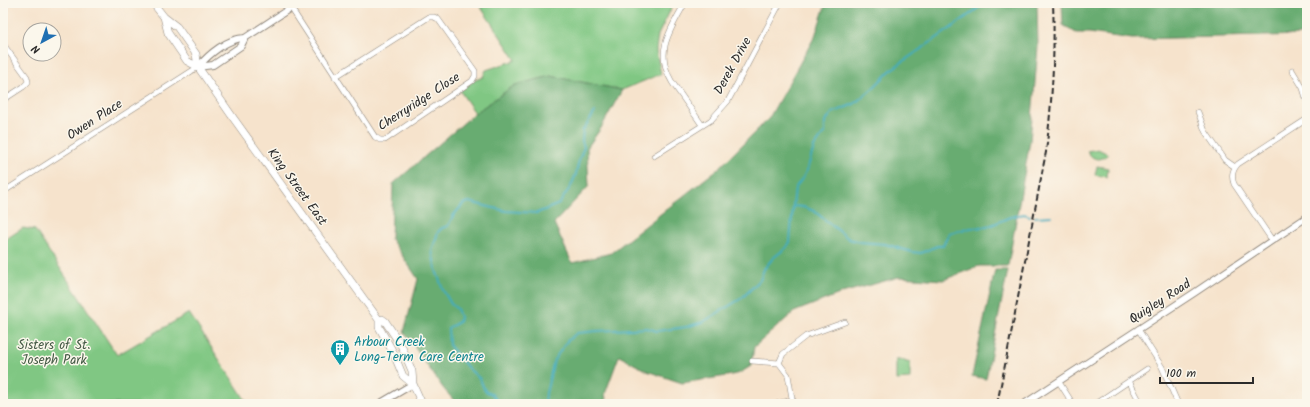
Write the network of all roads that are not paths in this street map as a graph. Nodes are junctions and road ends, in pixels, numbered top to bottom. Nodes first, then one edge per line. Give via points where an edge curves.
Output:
1 (153, 3) edge
2 (298, 3) edge
3 (685, 3) edge
4 (780, 3) edge
5 (289, 6) edge
6 (164, 17) junction
7 (245, 38) junction
8 (3, 44) edge
9 (198, 67) junction
10 (1292, 70) dead end
11 (336, 77) junction
12 (3, 100) edge
13 (1307, 101) edge
14 (1198, 112) dead end
15 (1307, 119) edge
16 (702, 125) junction
17 (654, 156) dead end
18 (1235, 167) junction
19 (3, 192) edge
20 (1307, 216) edge
21 (1272, 240) junction
22 (845, 322) dead end
23 (1138, 329) junction
24 (752, 361) dead end
25 (780, 363) junction
26 (1147, 369) dead end
27 (1129, 381) junction
28 (1059, 382) junction
29 (413, 384) junction
30 (793, 402) edge
31 (378, 404) edge
32 (422, 404) edge
33 (776, 404) edge
34 (1024, 404) edge
35 (1072, 404) edge
36 (1095, 404) edge
37 (1141, 404) edge
38 (1178, 404) edge

1 - 6 main road, King Street East
2 - 5 street
3 - 16 street via 666,39 664,61 669,77
4 - 16 street, Derek Drive via 728,101 711,120
5 - 7 street
5 - 11 street, Cherryridge Close
6 - 9 main road, King Street East via 176,27 196,54
6 - 9 main road, King Street East via 168,33 187,61
7 - 9 street via 236,38 221,47 207,56
7 - 9 street via 241,46 213,64
8 - 12 street via 28,82
9 - 19 street, Owen Place
9 - 29 main road, King Street East via 379,320 385,321 401,345 412,371
10 - 13 street via 1303,88
11 - 11 street, Cherryridge Close via 374,137 385,140 472,80 475,71 438,19 429,17
14 - 18 street via 1205,131 1225,160
15 - 18 street
16 - 17 street, Derek Drive
18 - 21 street via 1232,173 1233,182
20 - 21 street, Quigley Road
21 - 23 street, Quigley Road
22 - 25 street via 806,336 783,354
23 - 28 street, Quigley Road
23 - 38 street via 1162,367
24 - 25 street
25 - 30 street via 788,375
26 - 27 street
27 - 36 street
27 - 37 street
28 - 34 street, Quigley Road
28 - 35 street
29 - 31 street
29 - 32 main road, King Street East
30 - 33 street

